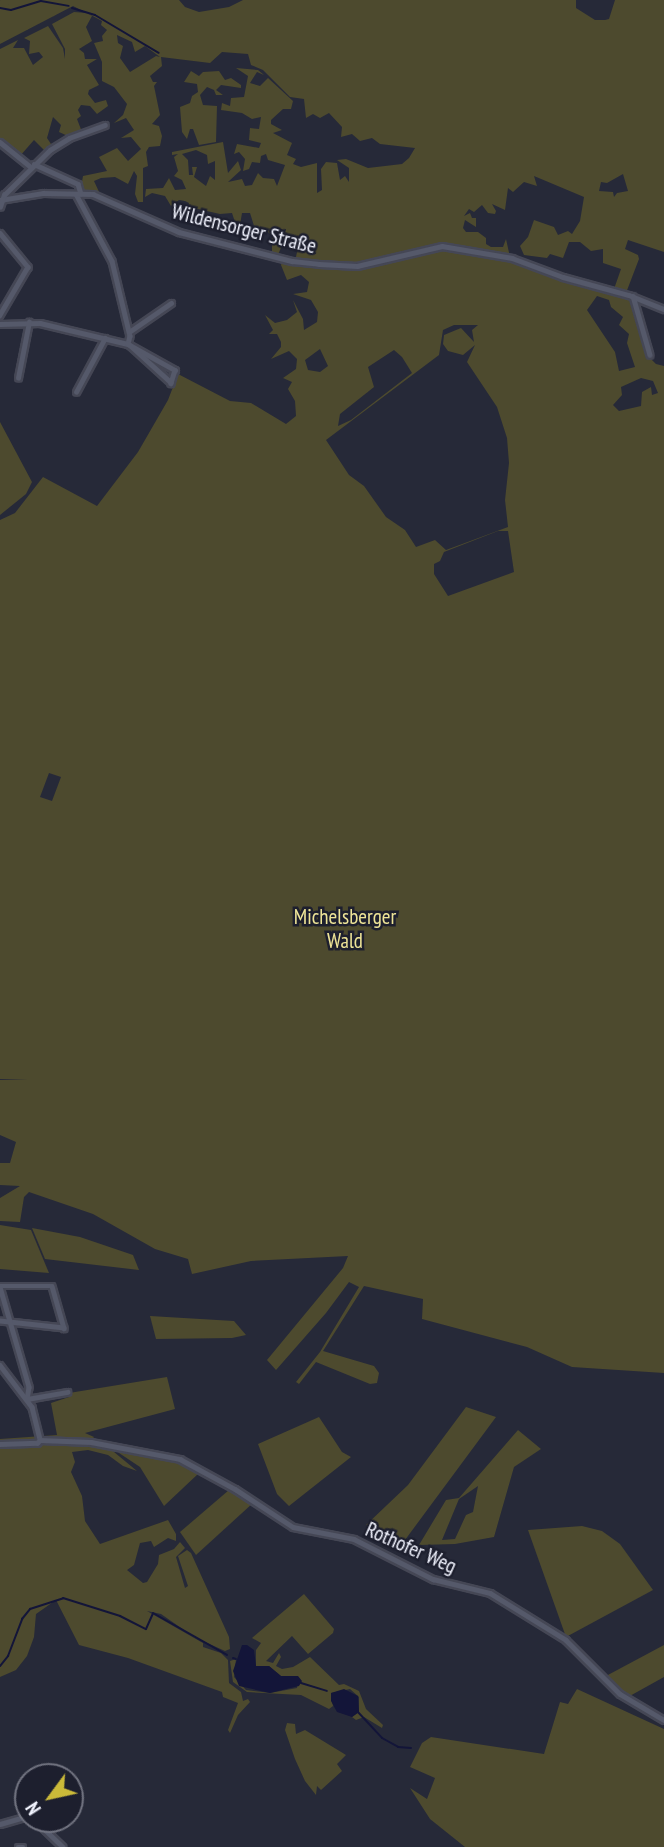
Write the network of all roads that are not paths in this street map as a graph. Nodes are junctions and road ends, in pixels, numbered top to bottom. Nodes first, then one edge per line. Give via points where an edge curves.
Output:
1 (105, 125) dead end
2 (0, 142) edge
3 (33, 165) junction
4 (78, 194) junction
5 (1, 200) edge
6 (0, 207) edge
7 (0, 233) edge
8 (633, 296) junction
9 (171, 303) dead end
10 (664, 309) edge
11 (0, 315) edge
12 (29, 322) junction
13 (0, 324) edge
14 (130, 332) junction
15 (104, 338) junction
16 (128, 344) junction
17 (650, 355) dead end
18 (18, 378) dead end
19 (76, 392) dead end
20 (0, 1286) edge
21 (10, 1320) junction
22 (0, 1321) edge
23 (0, 1365) edge
24 (67, 1392) dead end
25 (27, 1399) junction
26 (40, 1440) junction
27 (0, 1444) edge
28 (664, 1720) edge
29 (48, 1833) edge
30 (63, 1847) edge

1 - 3 street via 57,145
2 - 3 street
3 - 4 street via 78,184
3 - 5 street
4 - 5 street, Wildensorger Straße via 43,193
4 - 8 street, Wildensorger Straße via 104,197 179,232 296,261 357,266 438,245 512,258
4 - 14 street via 112,261
5 - 6 street
7 - 11 street via 28,267
8 - 10 street, Wildensorger Straße
8 - 17 street
9 - 14 street
12 - 13 street
12 - 15 street
12 - 18 street
14 - 16 street
15 - 16 street
15 - 19 street
16 - 16 street via 145,360 171,383 175,370
20 - 21 street
20 - 21 street via 52,1286 63,1329
21 - 22 street
21 - 25 street via 29,1387
23 - 25 street
24 - 25 street
25 - 26 street
26 - 27 street, Rothofer Weg
26 - 28 street, Rothofer Weg via 91,1442 171,1455 293,1527 354,1539 433,1579 490,1593 562,1638 620,1694
29 - 30 street

